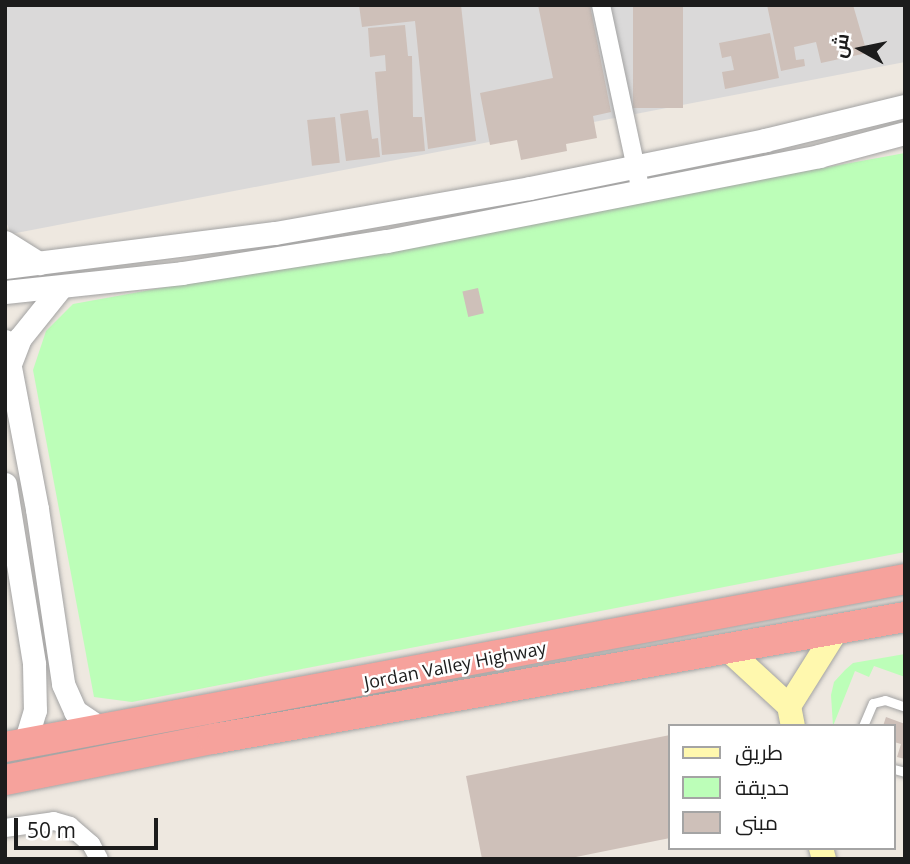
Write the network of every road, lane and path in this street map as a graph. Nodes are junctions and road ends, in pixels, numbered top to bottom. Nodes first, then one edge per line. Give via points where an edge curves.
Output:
1 (601, 5) edge
2 (905, 106) edge
3 (905, 133) edge
4 (636, 166) junction
5 (641, 192) junction
6 (5, 242) edge
7 (39, 262) junction
8 (5, 267) edge
9 (61, 287) junction
10 (5, 292) edge
11 (5, 341) edge
12 (10, 364) junction
13 (5, 484) edge
14 (905, 579) edge
15 (905, 617) edge
16 (836, 631) junction
17 (726, 648) junction
18 (905, 707) edge
19 (791, 716) edge
20 (864, 724) edge
21 (211, 725) junction
22 (100, 728) junction
23 (15, 745) edge
24 (5, 780) edge
25 (5, 828) edge
26 (99, 859) edge

1 - 4 street
2 - 4 street via 765,141
3 - 5 street
4 - 5 street
4 - 7 street via 275,233
5 - 9 street via 291,256
6 - 7 street
7 - 8 street
9 - 10 street
9 - 12 street via 20,338
11 - 12 street
12 - 22 street via 63,684 75,710
13 - 23 street via 34,664 34,710
14 - 21 highway, Jordan Valley Highway
15 - 16 highway, Jordan Valley Highway
16 - 17 highway, Jordan Valley Highway
16 - 19 main road
17 - 19 main road
17 - 21 highway, Jordan Valley Highway
18 - 20 lane via 886,700 873,703
21 - 22 highway, Jordan Valley Highway
21 - 24 highway, Jordan Valley Highway
22 - 23 highway, Jordan Valley Highway
25 - 26 street via 54,821 70,826 91,844

